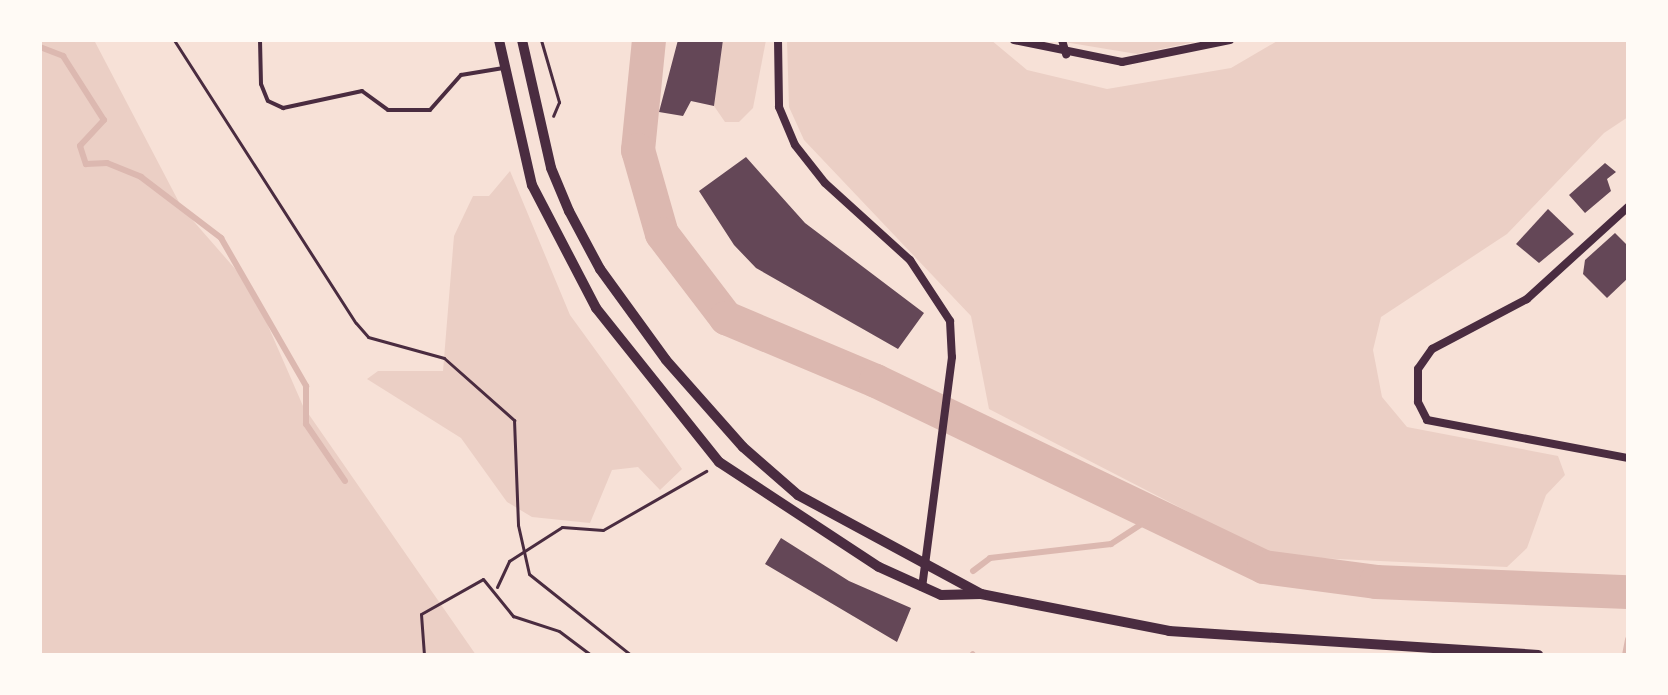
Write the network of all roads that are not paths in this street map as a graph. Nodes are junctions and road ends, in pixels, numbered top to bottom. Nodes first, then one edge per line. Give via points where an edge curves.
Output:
1 (260, 40) edge
2 (499, 40) edge
3 (522, 40) edge
4 (778, 40) edge
5 (1014, 40) edge
6 (1062, 40) edge
7 (1230, 40) edge
8 (1066, 54) junction
9 (503, 68) junction
10 (1628, 207) edge
11 (1628, 458) edge
12 (928, 564) junction
13 (922, 587) junction
14 (981, 594) junction
15 (1538, 655) edge

1 - 9 lane via 261,84 268,101 283,108 362,91 388,110 430,110 464,73
2 - 9 street
3 - 12 street via 551,168 600,269 743,447 798,495 887,549
4 - 12 street via 779,107 795,145 932,288 950,321 952,357
5 - 8 street
6 - 8 street
7 - 8 street via 1122,62
9 - 13 street via 532,185 561,253 596,308 719,462 786,512
10 - 11 street via 1527,299 1432,349 1418,369 1418,402 1427,420
12 - 13 street
12 - 14 street
13 - 14 street
14 - 15 street via 1169,631

